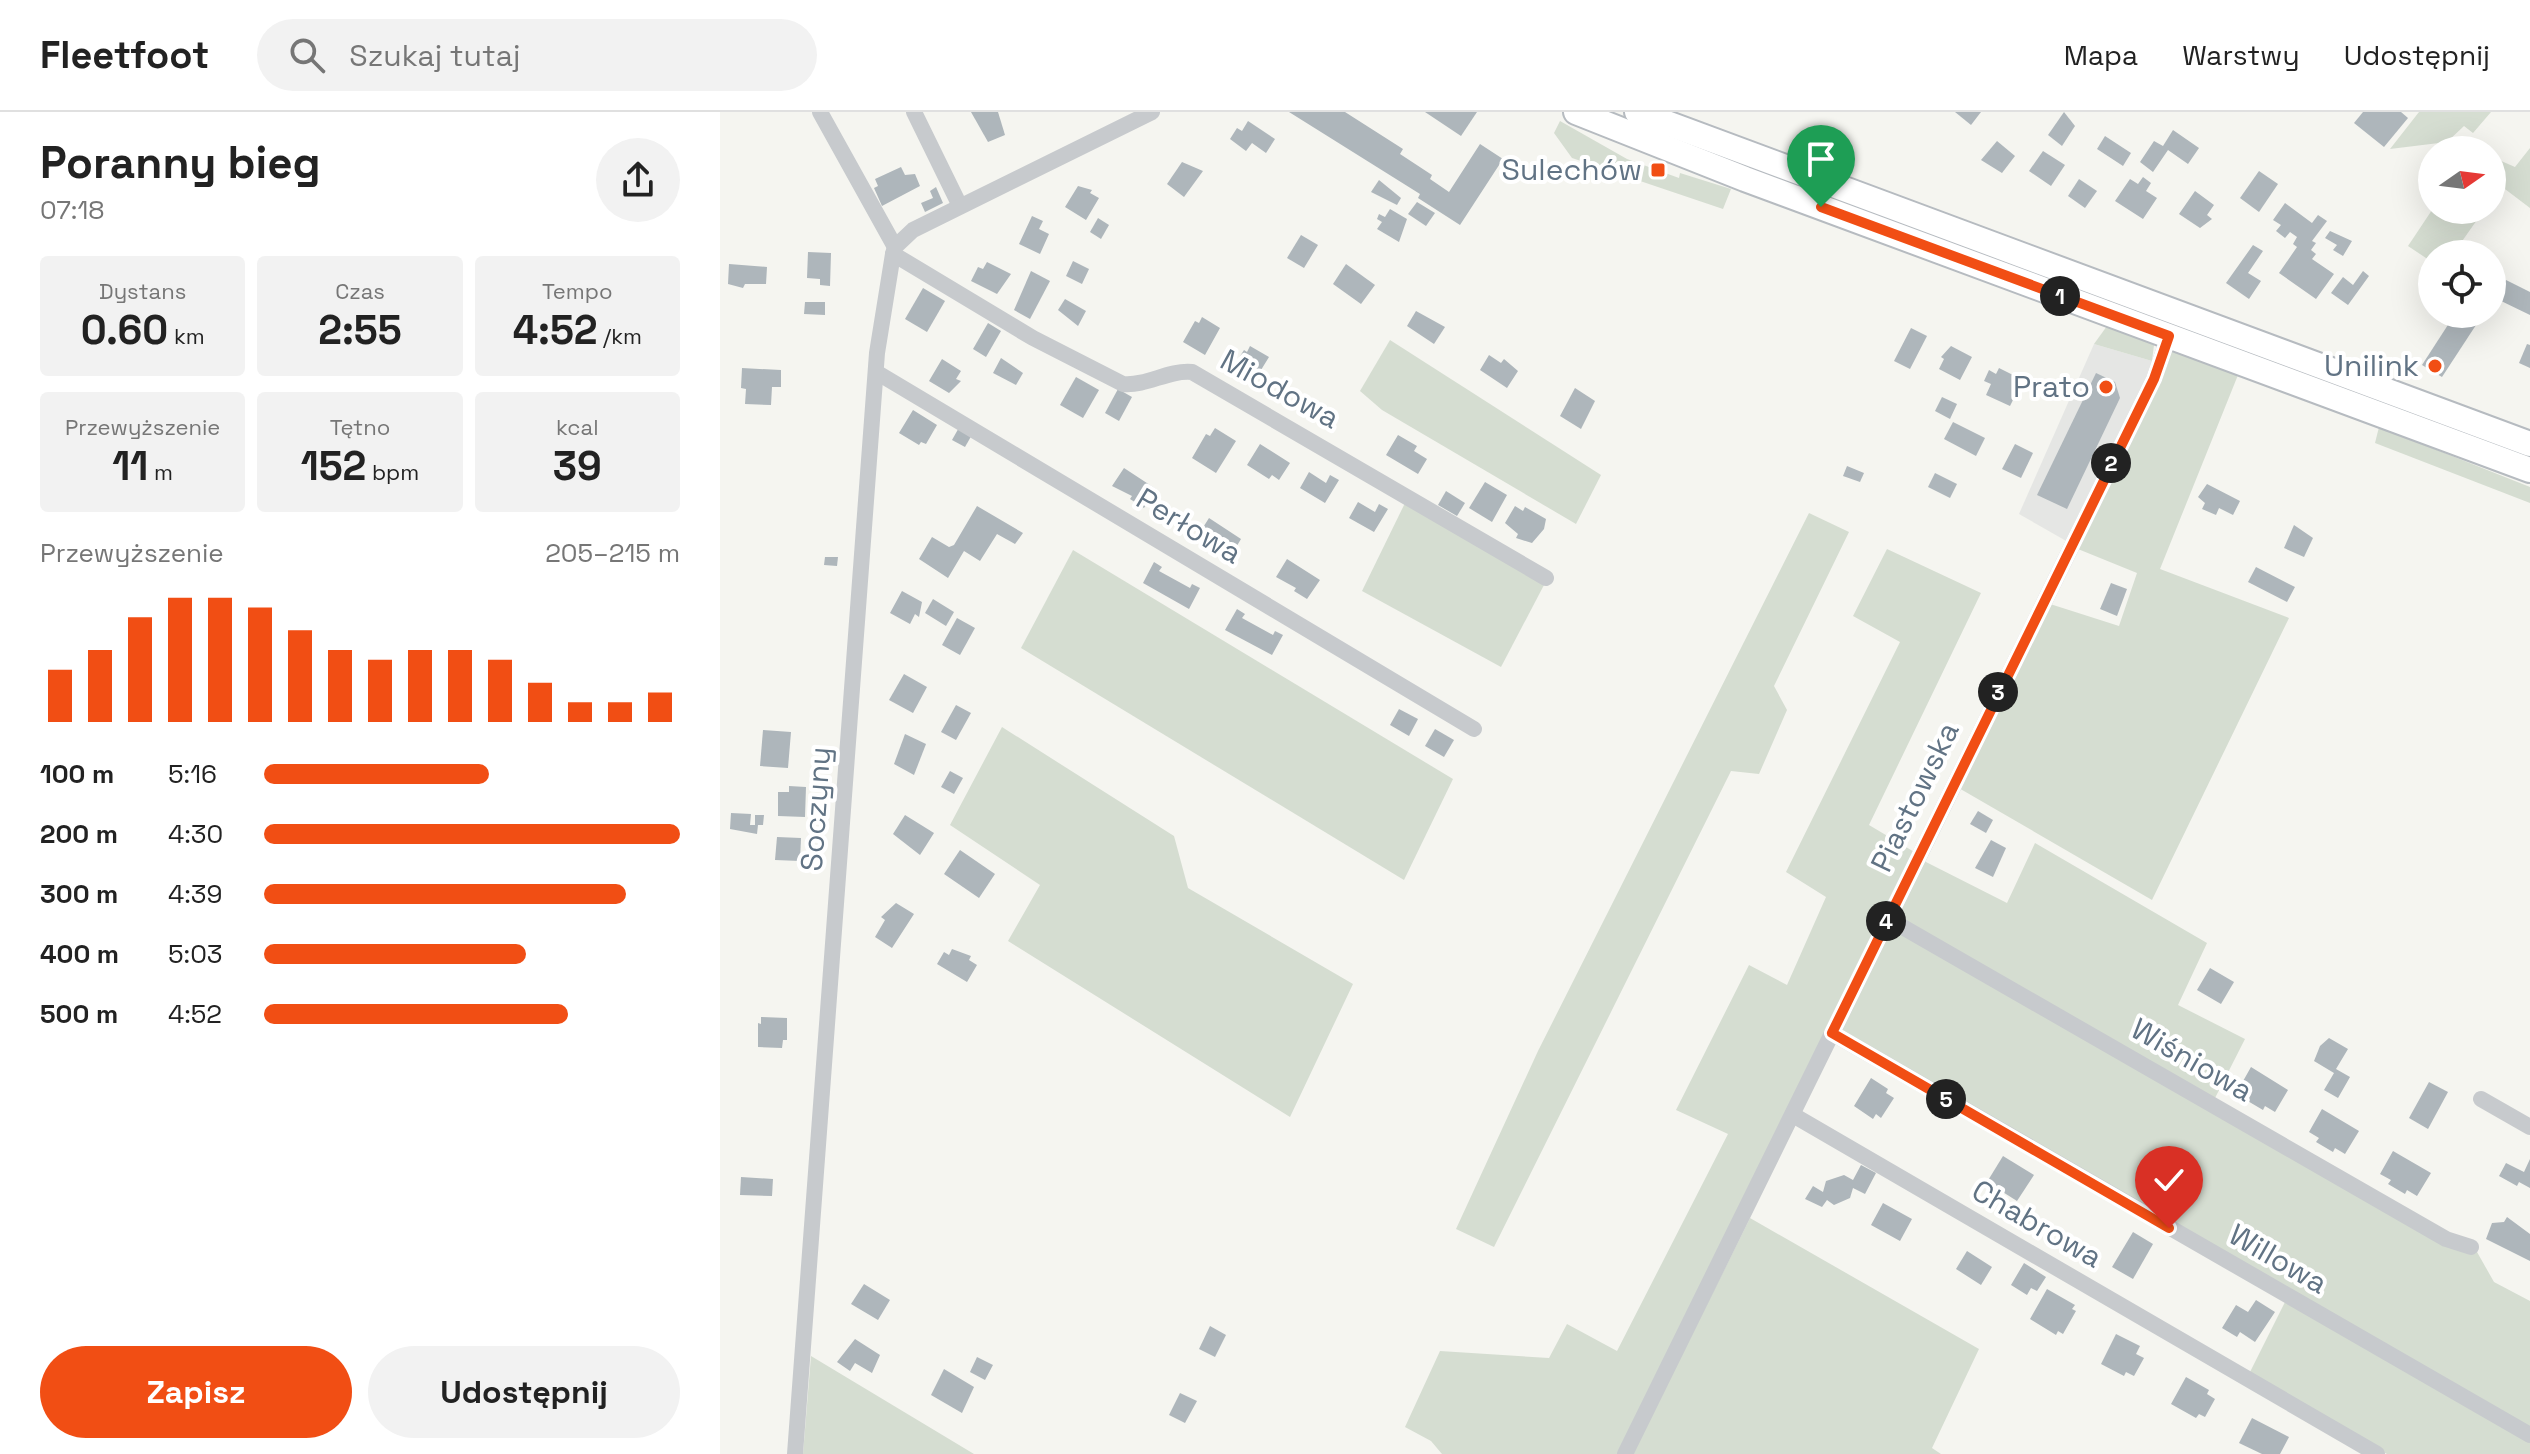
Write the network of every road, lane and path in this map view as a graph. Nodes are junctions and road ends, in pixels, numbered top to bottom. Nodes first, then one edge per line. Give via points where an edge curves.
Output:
1 (820, 112) edge
2 (914, 112) edge
3 (1152, 112) edge
4 (1576, 112) edge
5 (1637, 112) edge
6 (960, 206) junction
7 (894, 251) junction
8 (2169, 336) junction
9 (876, 372) junction
10 (2530, 444) edge
11 (2530, 470) edge
12 (1546, 578) dead end
13 (1474, 729) dead end
14 (1887, 918) junction
15 (1832, 1033) junction
16 (2481, 1099) dead end
17 (1793, 1115) junction
18 (2530, 1127) edge
19 (2471, 1247) dead end
20 (2530, 1435) edge
21 (795, 1454) edge
22 (1625, 1454) edge
23 (2377, 1454) edge

1 - 7 street
2 - 6 street
3 - 6 street
4 - 8 main road
5 - 10 main road
6 - 7 street via 913,230
7 - 9 street, Soczyny
7 - 12 street, Miodowa via 1033,338 1123,384 1192,372
8 - 11 main road
8 - 14 street, Piastowska via 2154,379
9 - 13 street, Perłowa
9 - 21 street, Soczyny
14 - 15 street, Piastowska
14 - 19 street, Wiśniowa via 2446,1239
15 - 17 street, Piastowska
15 - 20 street, Willowa
16 - 18 street
17 - 22 street, Piastowska
17 - 23 street, Chabrowa

